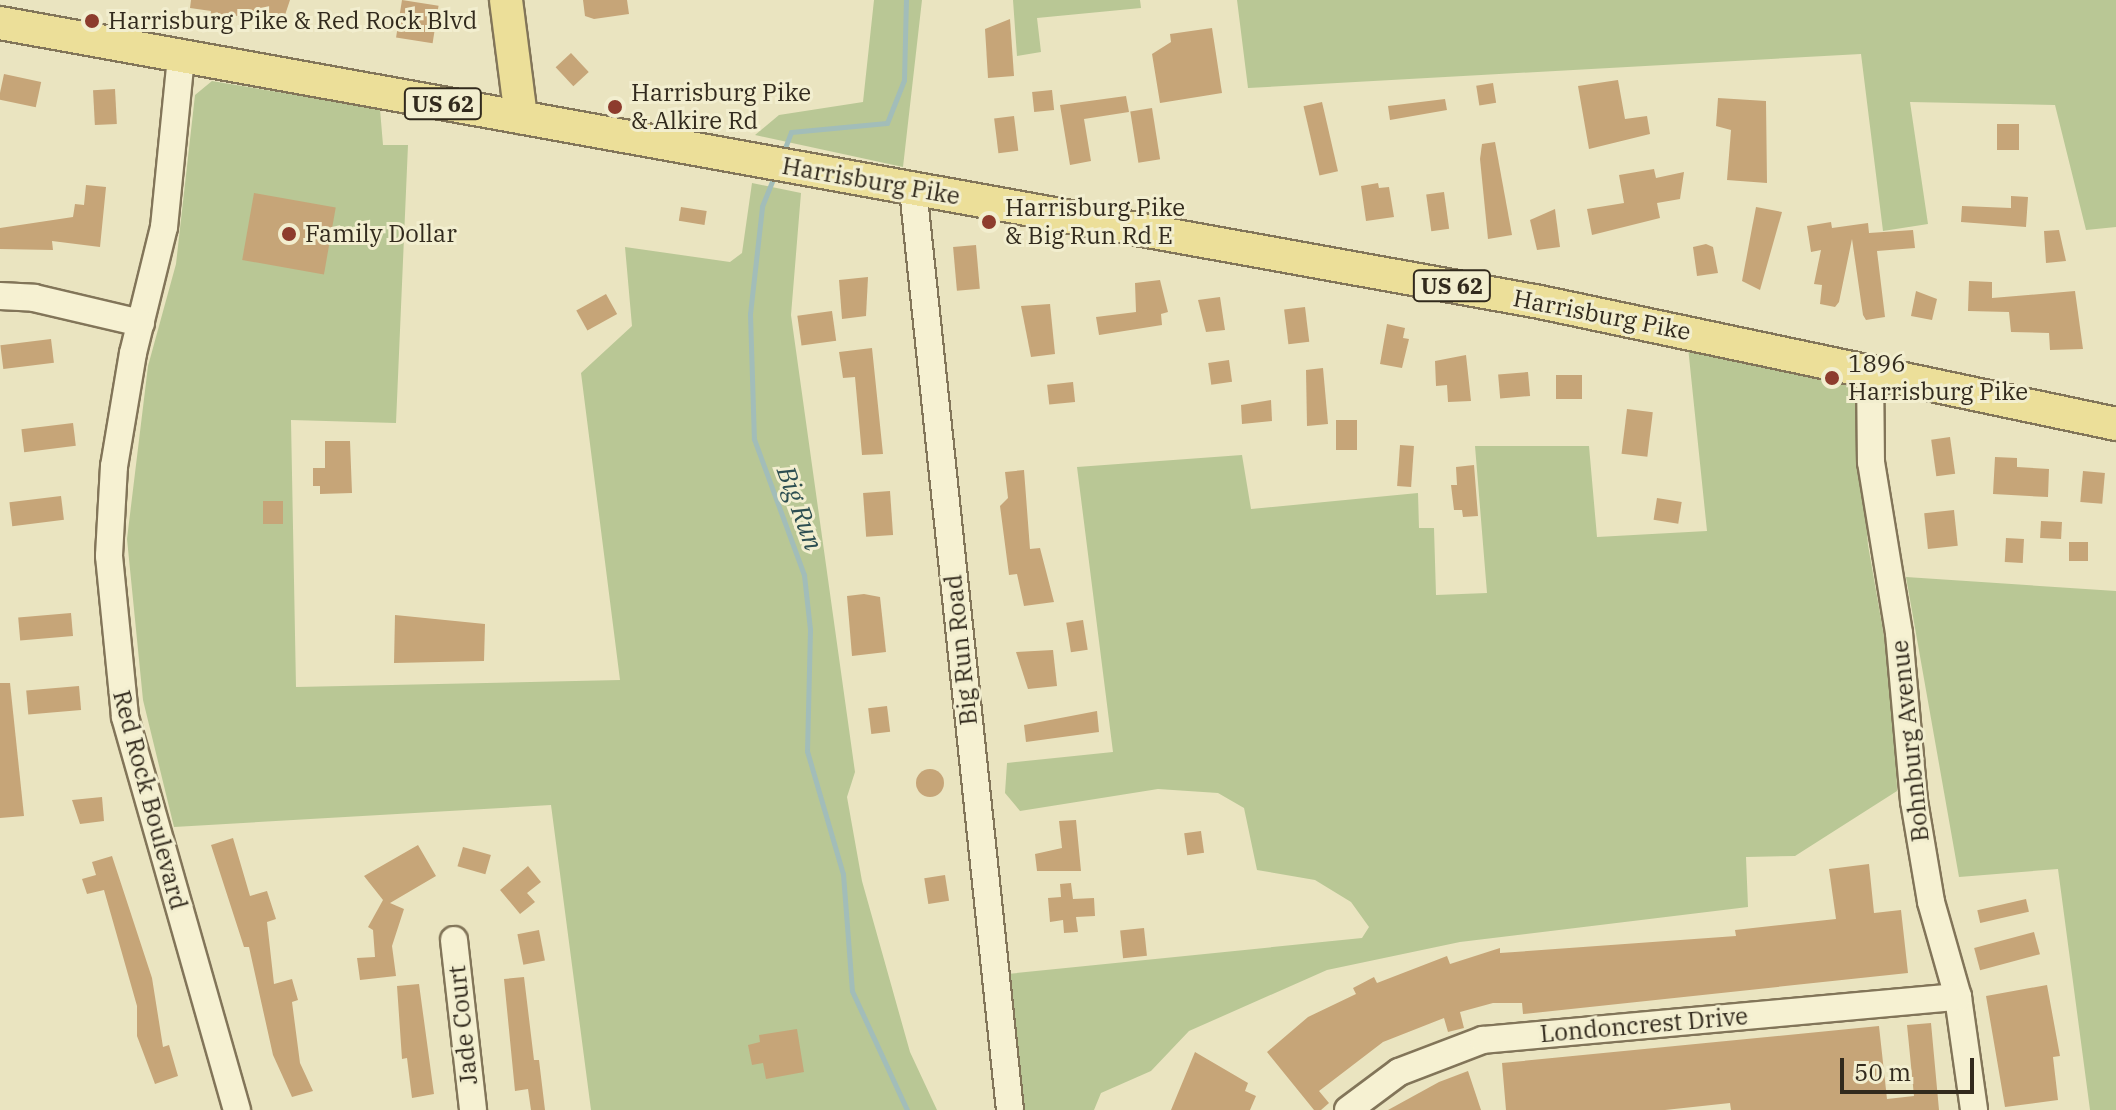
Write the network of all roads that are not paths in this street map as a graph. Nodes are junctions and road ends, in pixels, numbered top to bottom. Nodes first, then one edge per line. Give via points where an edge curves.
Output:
1 (506, 0) edge
2 (0, 23) edge
3 (181, 57) junction
4 (521, 117) junction
5 (913, 189) junction
6 (0, 296) edge
7 (141, 323) junction
8 (1870, 369) junction
9 (2116, 424) edge
10 (454, 940) dead end
11 (1958, 997) junction
12 (237, 1110) edge
13 (473, 1110) edge
14 (1010, 1110) edge
15 (1348, 1110) edge
16 (1974, 1110) edge

1 - 4 main road
2 - 3 main road, Harrisburg Pike / US 62
3 - 4 main road, Harrisburg Pike / US 62
3 - 7 street, Red Rock Boulevard via 164,227
4 - 5 main road, Harrisburg Pike / US 62
5 - 8 main road, Harrisburg Pike / US 62 via 1535,301
5 - 14 street, Big Run Road
6 - 7 street via 34,298
7 - 12 street, Red Rock Boulevard via 110,511 115,658 142,788
8 - 9 main road, Harrisburg Pike / US 62
8 - 11 street, Bohnburg Avenue via 1871,462 1899,633 1914,801 1931,902
10 - 13 street, Jade Court
11 - 15 street, Londoncrest Drive via 1483,1040 1399,1072
11 - 16 street, Bohnburg Avenue

